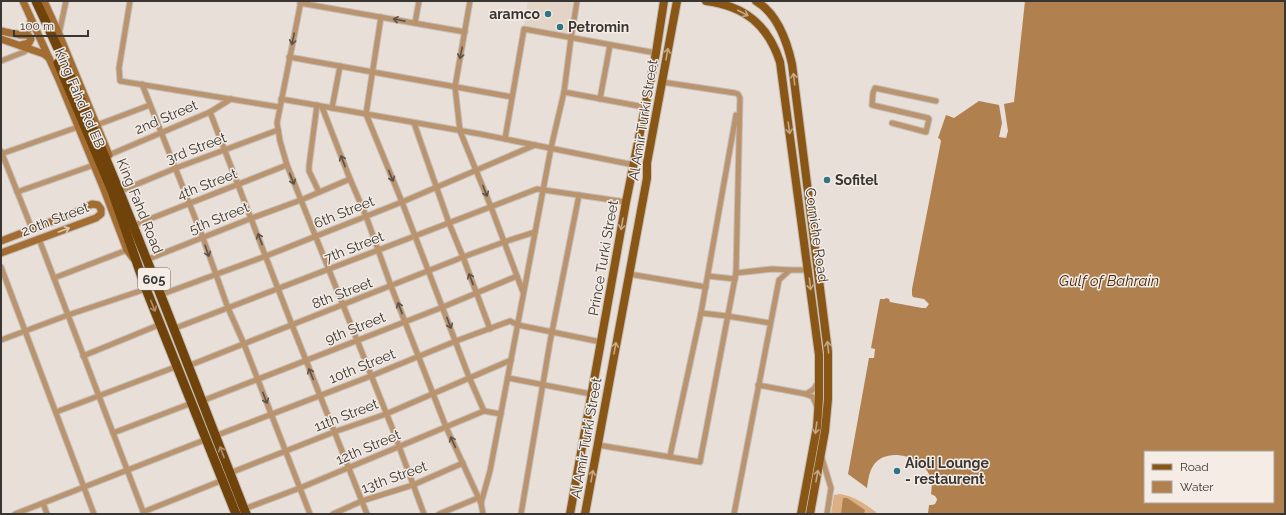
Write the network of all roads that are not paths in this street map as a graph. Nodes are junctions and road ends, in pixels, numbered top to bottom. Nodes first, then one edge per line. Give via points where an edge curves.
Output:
1 (23, 1) edge
2 (30, 1) edge
3 (36, 1) edge
4 (44, 1) edge
5 (66, 1) edge
6 (130, 1) edge
7 (419, 1) edge
8 (470, 1) edge
9 (577, 1) edge
10 (677, 1) edge
11 (684, 1) edge
12 (709, 1) edge
13 (756, 1) edge
14 (300, 2) edge
15 (664, 4) edge
16 (674, 13) junction
17 (381, 17) junction
18 (31, 21) junction
19 (415, 23) junction
20 (1, 30) edge
21 (465, 32) junction
22 (20, 34) junction
23 (59, 34) junction
24 (571, 38) junction
25 (1, 39) edge
26 (21, 45) junction
27 (610, 45) junction
28 (55, 47) junction
29 (29, 48) junction
30 (656, 53) junction
31 (289, 57) junction
32 (50, 60) junction
33 (1, 61) edge
34 (340, 66) junction
35 (373, 72) junction
36 (662, 82) junction
37 (142, 84) junction
38 (455, 87) junction
39 (564, 92) junction
40 (512, 97) junction
41 (740, 98) junction
42 (232, 99) junction
43 (281, 99) junction
44 (600, 99) junction
45 (936, 101) dead end
46 (150, 105) junction
47 (320, 106) junction
48 (279, 107) junction
49 (644, 107) junction
50 (332, 108) junction
51 (210, 112) junction
52 (366, 114) junction
53 (414, 123) junction
54 (892, 123) dead end
55 (97, 125) junction
56 (78, 127) junction
57 (278, 130) junction
58 (460, 131) junction
59 (161, 133) junction
60 (505, 139) junction
61 (535, 145) junction
62 (551, 148) junction
63 (225, 150) junction
64 (1, 153) edge
65 (109, 155) junction
66 (634, 163) junction
67 (647, 163) junction
68 (94, 165) junction
69 (287, 165) junction
70 (176, 168) junction
71 (476, 171) junction
72 (350, 179) junction
73 (239, 185) junction
74 (103, 187) junction
75 (436, 187) junction
76 (543, 189) junction
77 (123, 190) junction
78 (17, 192) junction
79 (319, 192) junction
80 (579, 195) junction
81 (301, 200) junction
82 (402, 202) junction
83 (626, 202) junction
84 (92, 204) junction
85 (190, 204) junction
86 (491, 207) junction
87 (366, 216) junction
88 (96, 218) junction
89 (115, 218) junction
90 (252, 218) junction
91 (449, 223) junction
92 (136, 224) junction
93 (32, 229) junction
94 (535, 232) junction
95 (315, 236) junction
96 (415, 236) junction
97 (203, 238) junction
98 (38, 239) junction
99 (1, 241) edge
100 (504, 242) junction
101 (127, 250) junction
102 (378, 250) junction
103 (1, 254) edge
104 (145, 255) junction
105 (266, 256) junction
106 (463, 257) junction
107 (1, 267) edge
108 (328, 270) junction
109 (790, 270) junction
110 (809, 270) junction
111 (140, 271) junction
112 (429, 271) junction
113 (736, 273) junction
114 (215, 274) junction
115 (629, 274) junction
116 (517, 276) junction
117 (708, 276) junction
118 (54, 278) junction
119 (735, 279) junction
120 (391, 286) junction
121 (706, 287) junction
122 (146, 289) junction
123 (278, 289) junction
124 (477, 293) junction
125 (524, 293) junction
126 (160, 295) junction
127 (343, 305) junction
128 (443, 307) junction
129 (228, 308) junction
130 (700, 314) junction
131 (68, 315) junction
132 (727, 316) junction
133 (405, 322) junction
134 (770, 323) junction
135 (161, 324) junction
136 (292, 325) junction
137 (518, 325) junction
138 (173, 329) junction
139 (490, 329) junction
140 (26, 331) junction
141 (552, 332) junction
142 (1, 340) edge
143 (357, 340) junction
144 (456, 341) junction
145 (601, 342) junction
146 (244, 344) junction
147 (84, 356) junction
148 (418, 356) junction
149 (511, 360) junction
150 (306, 361) junction
151 (178, 366) junction
152 (188, 366) junction
153 (371, 376) junction
154 (469, 377) junction
155 (508, 378) junction
156 (257, 379) junction
157 (819, 381) junction
158 (543, 385) junction
159 (758, 385) junction
160 (434, 393) junction
161 (591, 394) junction
162 (806, 394) junction
163 (99, 396) junction
164 (320, 396) junction
165 (202, 401) junction
166 (192, 403) junction
167 (818, 410) junction
168 (484, 411) junction
169 (56, 412) junction
170 (386, 414) junction
171 (501, 414) junction
172 (271, 415) junction
173 (446, 427) junction
174 (334, 432) junction
175 (113, 434) junction
176 (211, 437) junction
177 (598, 445) junction
178 (399, 446) junction
179 (285, 452) junction
180 (821, 453) junction
181 (670, 456) junction
182 (463, 463) junction
183 (349, 468) junction
184 (127, 469) junction
185 (230, 473) junction
186 (223, 480) junction
187 (413, 485) junction
188 (84, 486) junction
189 (300, 488) junction
190 (362, 501) junction
191 (480, 501) junction
192 (43, 503) junction
193 (245, 511) edge
194 (143, 513) edge
195 (484, 513) edge
196 (15, 514) edge
197 (47, 514) edge
198 (94, 514) edge
199 (236, 514) edge
200 (310, 514) edge
201 (333, 514) edge
202 (367, 514) edge
203 (424, 514) edge
204 (439, 514) edge
205 (521, 514) edge
206 (570, 514) edge
207 (585, 514) edge
208 (734, 514) edge
209 (801, 514) edge
210 (810, 514) edge
211 (827, 514) edge

1 - 18 main road, King Fahd Rd EB
2 - 28 highway, King Fahd Road / 605
3 - 28 highway, King Fahd Road / 605
4 - 23 main road, King Fahd Rd EB
5 - 23 street
6 - 37 street via 119,68 120,81
7 - 19 street
8 - 21 street
9 - 24 street
10 - 16 main road, Al Amir Turki Street
11 - 16 main road
12 -> 110 main road, Corniche Road via 732,7 750,16 768,34 777,52
180 -> 13 main road, Corniche Road via 828,398 828,352 792,64 779,25
14 - 17 street
14 -> 31 street
15 - 30 main road, Prince Turki Street
36 -> 16 main road, Al Amir Turki Street
19 -> 17 street
17 - 35 street
18 - 22 main road via 30,28
18 - 32 main road, King Fahd Rd EB
19 - 21 street
20 - 22 main road
21 -> 38 street
22 - 26 main road via 28,35 31,39 29,43
23 - 55 main road, King Fahd Rd EB
24 - 27 street
24 - 39 street
24 - 40 street via 524,29
25 - 26 main road
26 - 29 main road
27 - 30 street
27 - 44 street
28 - 104 highway, King Fahd Road / 605
28 - 111 highway, King Fahd Road / 605 via 112,191
29 - 32 main road via 44,54
29 - 33 street
30 - 49 main road, Prince Turki Street
31 - 34 street
31 - 43 street
32 - 56 main road, King Fahd Rd EB
34 - 35 street
34 - 50 street
35 - 38 street
35 - 52 street
36 - 41 street via 735,93
36 - 67 main road, Al Amir Turki Street
37 - 42 street
37 - 46 street
38 - 40 street
38 - 58 street
39 - 44 street
39 - 62 street
40 - 60 street
41 - 113 street
41 - 117 street
42 - 48 street
42 - 51 street, 2nd Street
43 - 47 street
43 - 48 street
44 - 49 street
45 - 54 street via 875,88 872,105 929,119 926,132
46 - 55 street
46 - 59 street
47 - 50 street
72 -> 47 street
47 - 79 street via 309,166
48 - 57 street
49 - 66 main road, Prince Turki Street
50 - 52 street
51 - 59 street, 2nd Street
51 - 63 street
52 - 53 street
52 -> 82 street
53 - 58 street
53 - 75 street
55 - 65 main road, King Fahd Rd EB
56 - 64 street
56 - 68 main road, King Fahd Rd EB
57 - 63 street, 3rd Street
57 - 69 street
58 - 60 street
58 - 71 street
59 - 65 street, 2nd Street
59 - 70 street
60 - 61 street
61 - 62 street
61 - 71 street, 6th Street
62 - 66 street
62 - 76 street
63 - 70 street, 3rd Street
63 - 73 street
64 - 78 street
65 - 77 main road, King Fahd Rd EB
66 - 67 main road
66 - 83 main road, Prince Turki Street
67 - 115 main road, Al Amir Turki Street via 647,178
68 - 74 main road, King Fahd Rd EB
68 - 78 street
69 - 73 street, 4th Street
69 -> 81 street
70 - 77 street, 3rd Street
70 - 85 street
71 - 75 street, 6th Street
71 -> 86 street
72 - 79 street, 5th Street
72 - 87 street
73 - 85 street, 4th Street
73 - 90 street
74 - 84 main road via 102,197
74 - 89 main road, King Fahd Rd EB
75 - 82 street, 6th Street
75 - 91 street
76 - 80 street
76 - 86 street, 7th Street
76 - 94 street
77 - 92 main road, King Fahd Rd EB
78 - 93 street
79 - 81 street, 5th Street
80 - 83 street
80 - 141 street
81 - 90 street, 5th Street
81 - 95 street
82 - 87 street, 6th Street
82 - 96 street
83 -> 145 main road, Prince Turki Street
84 - 88 main road, 20th Street via 98,205 101,209 101,214
84 - 93 main road, 20th Street
85 - 92 street, 4th Street
85 - 97 street
86 - 91 street, 7th Street
86 - 100 street
87 - 95 street, 6th Street
87 - 102 street
88 - 89 main road
98 -> 88 main road, 20th Street
89 - 101 main road, King Fahd Rd EB
90 - 97 street, 5th Street
105 -> 90 street
91 - 96 street, 7th Street
91 - 106 street
92 - 104 main road, King Fahd Rd EB
93 - 99 main road, 20th Street
94 - 100 street, 8th Street
94 - 125 street
95 - 105 street, 6th Street
95 - 108 street
96 - 102 street, 7th Street
96 - 112 street
97 - 104 street, 5th Street
97 -> 114 street
98 - 103 main road, 20th Street
98 - 118 street
100 - 106 street, 8th Street
100 - 116 street
101 - 111 main road, King Fahd Rd EB
101 - 118 street
102 - 108 street, 7th Street
102 - 120 street
104 - 126 highway, King Fahd Road / 605
105 - 114 street, 6th Street
105 - 123 street
106 - 112 street, 8th Street
124 -> 106 street
107 - 140 street
108 - 123 street, 7th Street
108 - 127 street
109 - 110 street
109 - 113 street
109 - 134 street via 779,280
110 -> 157 main road, Corniche Road via 819,354
111 - 122 highway, King Fahd Road / 605
112 - 120 street, 8th Street
112 - 128 street
113 - 119 street
114 - 126 street, 6th Street
114 - 129 street
115 - 121 street
177 -> 115 main road, Al Amir Turki Street
116 - 124 street, 9th Street
116 - 125 street
117 - 119 street
117 - 121 street
118 - 131 street
119 - 132 street
120 - 127 street, 8th Street
133 -> 120 street
121 - 130 street
122 - 131 street
122 -> 135 highway, King Fahd Road / 605
123 - 129 street, 7th Street
123 - 136 street
124 - 128 street, 9th Street
124 - 139 street
125 - 137 street
126 - 138 highway, King Fahd Road / 605
127 - 136 street, 8th Street
127 - 143 street
128 - 133 street, 9th Street
128 -> 144 street
129 - 138 street, 7th Street
129 - 146 street
130 - 132 street
130 - 181 street
131 - 140 street
131 - 147 street
132 - 134 street
132 - 181 street via 700,462
133 - 143 street, 9th Street
133 - 148 street
134 - 159 street
135 - 147 street
135 - 151 highway, King Fahd Road / 605
136 - 146 street, 8th Street
136 - 150 street
137 - 139 street, 10th Street via 510,321
137 - 141 street, 10th Street
137 - 149 street
138 - 152 highway, King Fahd Road / 605
139 - 144 street, 10th Street
140 - 142 street
140 - 169 street
141 - 145 street, 10th Street
141 - 158 street
143 - 150 street, 9th Street
143 - 153 street
144 - 148 street, 10th Street
144 - 154 street
145 - 161 main road, Prince Turki Street
146 - 152 street, 8th Street
146 - 156 street
147 - 163 street
148 - 153 street, 10th Street
148 - 160 street
149 - 154 street, 11th Street
149 - 155 street
150 - 156 street, 9th Street
164 -> 150 street
151 - 163 street
151 - 166 highway, King Fahd Road / 605
152 - 165 highway, King Fahd Road / 605
153 - 164 street, 10th Street
153 - 170 street
154 - 160 street, 11th Street
154 - 168 street
155 - 158 street
155 - 171 street
156 - 165 street, 9th Street
156 -> 172 street
157 - 162 street via 814,389
157 - 167 main road, Corniche Road
158 - 161 street
158 - 205 street
159 - 162 street
159 - 208 street
160 - 170 street, 11th Street
160 - 173 street
161 - 206 main road, Prince Turki Street
162 - 167 street via 813,397
163 - 169 street
163 - 175 street
164 - 172 street, 10th Street
164 - 174 street
165 - 176 highway, King Fahd Road / 605
166 - 175 street
166 - 176 highway, King Fahd Road / 605
167 -> 209 main road, Corniche Road
168 - 171 street
168 - 173 street, 12th Street
169 - 188 street
170 - 174 street, 11th Street
170 - 178 street
171 - 191 street via 490,471
172 - 176 street, 10th Street
172 - 179 street
173 - 178 street, 12th Street
182 -> 173 street
174 - 179 street, 11th Street
174 - 183 street
175 - 184 street
176 - 184 street, 10th Street
185 -> 176 highway, King Fahd Road / 605
176 - 186 highway, King Fahd Road / 605
177 - 181 street
207 -> 177 main road, Al Amir Turki Street
178 - 183 street, 12th Street
178 - 187 street
179 - 185 street, 11th Street
179 - 189 street
210 -> 180 main road, Corniche Road
180 - 211 street via 831,488
182 - 187 street, 13th Street
182 - 191 street
183 - 189 street, 12th Street
183 - 190 street
184 - 188 street, 10th Street
184 - 194 street
185 - 193 highway, King Fahd Road / 605
186 - 194 street
186 - 199 highway, King Fahd Road / 605
187 - 190 street, 13th Street
187 - 203 street
188 - 192 street, 10th Street
188 - 198 street
189 - 193 street, 12th Street
189 - 200 street
190 - 201 street, 13th Street
190 - 202 street
191 - 195 street
191 - 204 street
192 - 196 street, 10th Street
192 - 197 street

